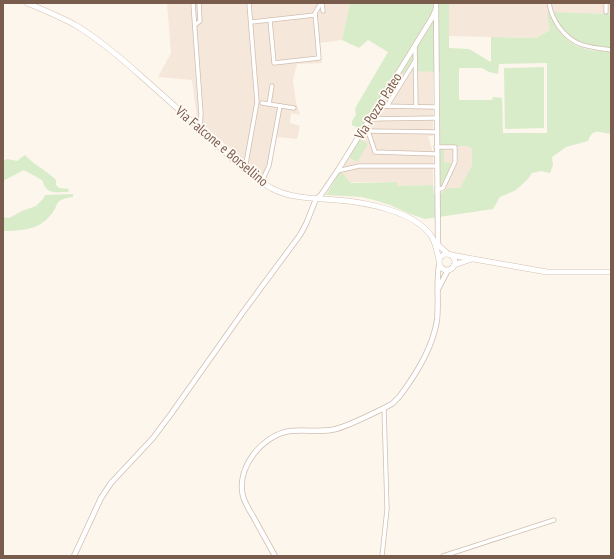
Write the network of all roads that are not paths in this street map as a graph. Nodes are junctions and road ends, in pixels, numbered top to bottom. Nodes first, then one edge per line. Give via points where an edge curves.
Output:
1 (27, 3) edge
2 (193, 3) edge
3 (199, 3) edge
4 (249, 3) edge
5 (321, 3) edge
6 (436, 3) edge
7 (549, 3) edge
8 (606, 3) edge
9 (436, 9) junction
10 (323, 11) dead end
11 (606, 12) dead end
12 (315, 15) junction
13 (270, 20) junction
14 (251, 22) junction
15 (194, 26) junction
16 (415, 46) junction
17 (611, 50) edge
18 (415, 61) junction
19 (272, 86) dead end
20 (262, 103) dead end
21 (269, 104) junction
22 (280, 106) junction
23 (378, 106) junction
24 (387, 106) junction
25 (416, 106) junction
26 (436, 107) junction
27 (294, 108) dead end
28 (436, 118) junction
29 (370, 119) junction
30 (200, 129) junction
31 (365, 131) junction
32 (436, 132) junction
33 (436, 147) junction
34 (436, 154) junction
35 (436, 166) junction
36 (245, 169) junction
37 (337, 171) junction
38 (262, 181) junction
39 (437, 190) junction
40 (316, 199) junction
41 (436, 243) junction
42 (449, 254) junction
43 (473, 259) junction
44 (439, 262) junction
45 (454, 265) junction
46 (448, 270) junction
47 (611, 272) edge
48 (437, 290) junction
49 (384, 408) junction
50 (554, 520) dead end
51 (74, 556) edge
52 (275, 556) edge
53 (382, 556) edge
54 (442, 556) edge

1 - 30 main road, Via Falcone e Borsellino via 77,26 101,42
2 - 15 street
3 - 15 street via 200,21
4 - 14 street
5 - 10 street
5 - 12 street
6 - 9 street
7 - 17 street via 555,22 567,35 579,44
8 - 11 street
9 - 16 street, Via Pozzo Pateo
9 - 26 street
12 - 13 street
12 - 13 street via 319,58 274,63
13 - 14 street
14 - 36 street via 257,102
15 - 30 street
16 - 18 street
16 - 23 street, Via Pozzo Pateo
18 - 24 street, Via Pozzo Pateo
18 - 25 street
19 - 21 street
20 - 21 street
21 - 22 street
22 - 27 street
22 - 38 street via 269,166
23 - 24 street
23 - 29 street, Via Pozzo Pateo
24 - 25 street
25 - 26 street
26 - 28 street
28 - 29 street
28 - 32 street
29 - 31 street, Via Pozzo Pateo
30 - 36 main road, Via Falcone e Borsellino
31 - 32 street
31 - 34 street via 375,152
31 - 37 street, Via Pozzo Pateo
32 - 33 street
33 - 34 street
33 - 39 street via 455,147 455,160 443,188
34 - 35 street
35 - 37 street via 359,166
35 - 39 street
36 - 38 main road, Via Falcone e Borsellino
37 - 40 street, Via Pozzo Pateo
38 - 40 main road, Via Falcone e Borsellino via 283,193
39 - 41 street
40 - 41 main road, Via Falcone e Borsellino via 378,206 418,223
40 - 51 street, Via Pozzo Pateo via 306,224 293,246 153,438 111,483 101,498
41 - 42 main road, Via Falcone e Borsellino
41 - 44 main road, Via Falcone e Borsellino
42 - 43 main road
42 - 44 main road via 443,255
42 - 45 main road via 454,258
43 - 45 main road
43 - 47 main road via 547,272
44 - 46 main road via 443,270
44 - 48 street
45 - 46 main road
46 - 48 street
48 - 49 street via 437,320 430,346 399,397
49 - 52 street via 336,429 280,433 263,444 251,458 243,478 243,496
49 - 53 street via 387,509
50 - 54 street

